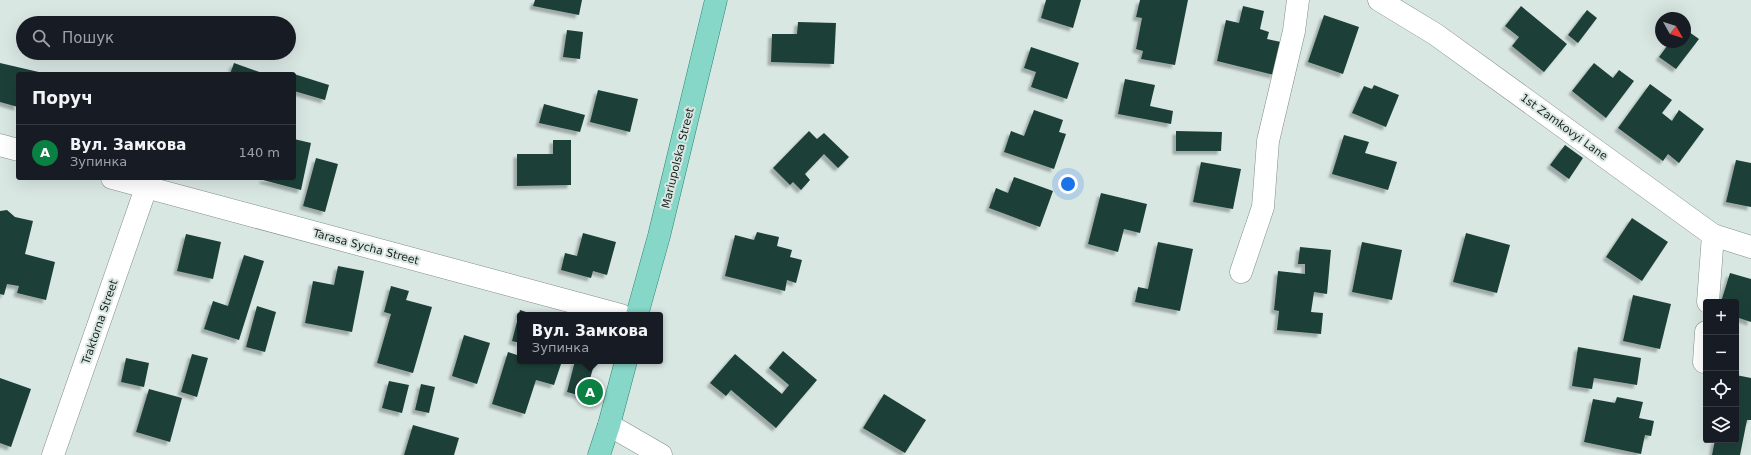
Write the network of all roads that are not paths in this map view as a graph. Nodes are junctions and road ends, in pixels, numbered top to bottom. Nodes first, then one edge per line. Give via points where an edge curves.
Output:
1 (716, 0) edge
2 (1298, 0) edge
3 (1379, 0) edge
4 (0, 145) edge
5 (16, 149) edge
6 (119, 180) edge
7 (146, 188) junction
8 (1713, 235) junction
9 (1751, 247) edge
10 (1241, 272) dead end
11 (1708, 299) edge
12 (610, 312) edge
13 (638, 312) edge
14 (625, 364) edge
15 (609, 425) junction
16 (53, 455) edge
17 (598, 455) edge
18 (661, 455) edge

1 - 13 main road, Mariupolska Street via 659,236
2 - 10 street via 1294,31 1268,141 1263,207
3 - 8 street, 1st Zamkovyi Lane via 1435,34
4 - 5 street
6 - 7 street, Tarasa Sycha Street
7 - 12 street, Tarasa Sycha Street
7 - 16 street, Traktorna Street
8 - 9 street, 1st Zamkovyi Lane
8 - 11 street
14 - 15 main road
15 - 17 main road
15 - 18 street

